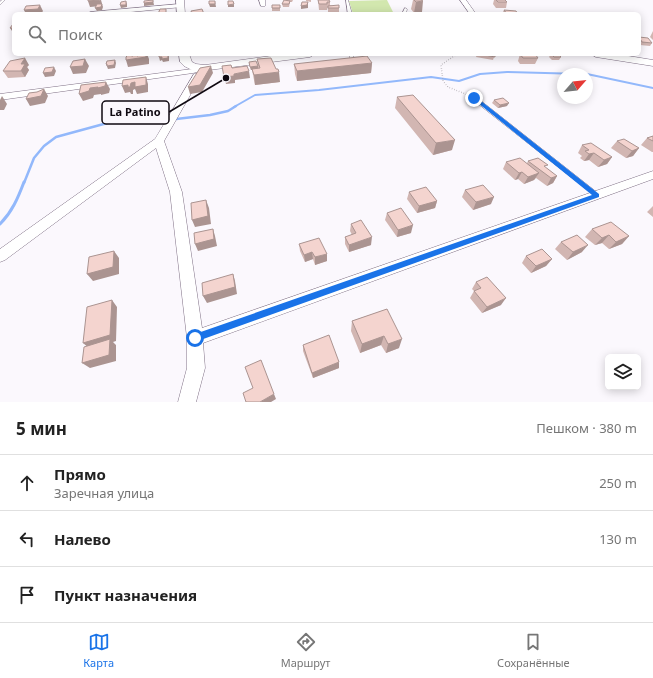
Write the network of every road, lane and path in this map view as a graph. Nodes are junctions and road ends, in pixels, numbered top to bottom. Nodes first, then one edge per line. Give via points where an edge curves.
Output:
1 (4, 0) edge
2 (347, 0) edge
3 (463, 0) edge
4 (0, 4) edge
5 (180, 7) edge
6 (406, 9) dead end
7 (116, 12) edge
8 (350, 12) edge
9 (405, 12) edge
10 (472, 12) edge
11 (184, 56) edge
12 (297, 56) edge
13 (352, 56) edge
14 (454, 56) edge
15 (609, 56) edge
16 (653, 63) edge
17 (338, 65) edge
18 (202, 68) junction
19 (0, 96) edge
20 (474, 98) joint
21 (162, 135) junction
22 (653, 176) edge
23 (597, 195) junction
24 (0, 256) edge
25 (195, 338) junction
26 (187, 402) edge

1 - 4 lane
2 - 8 lane
3 - 10 street
5 - 7 street
6 - 9 lane
11 - 18 street via 187,65
12 - 18 street
13 - 17 lane via 349,62
14 - 20 path via 441,66 443,81 448,87
15 - 16 street
18 - 19 street
18 - 21 street
20 - 23 lane
21 - 24 street
21 - 25 street via 176,192
22 - 23 street
23 - 25 street
25 - 26 street via 196,368

